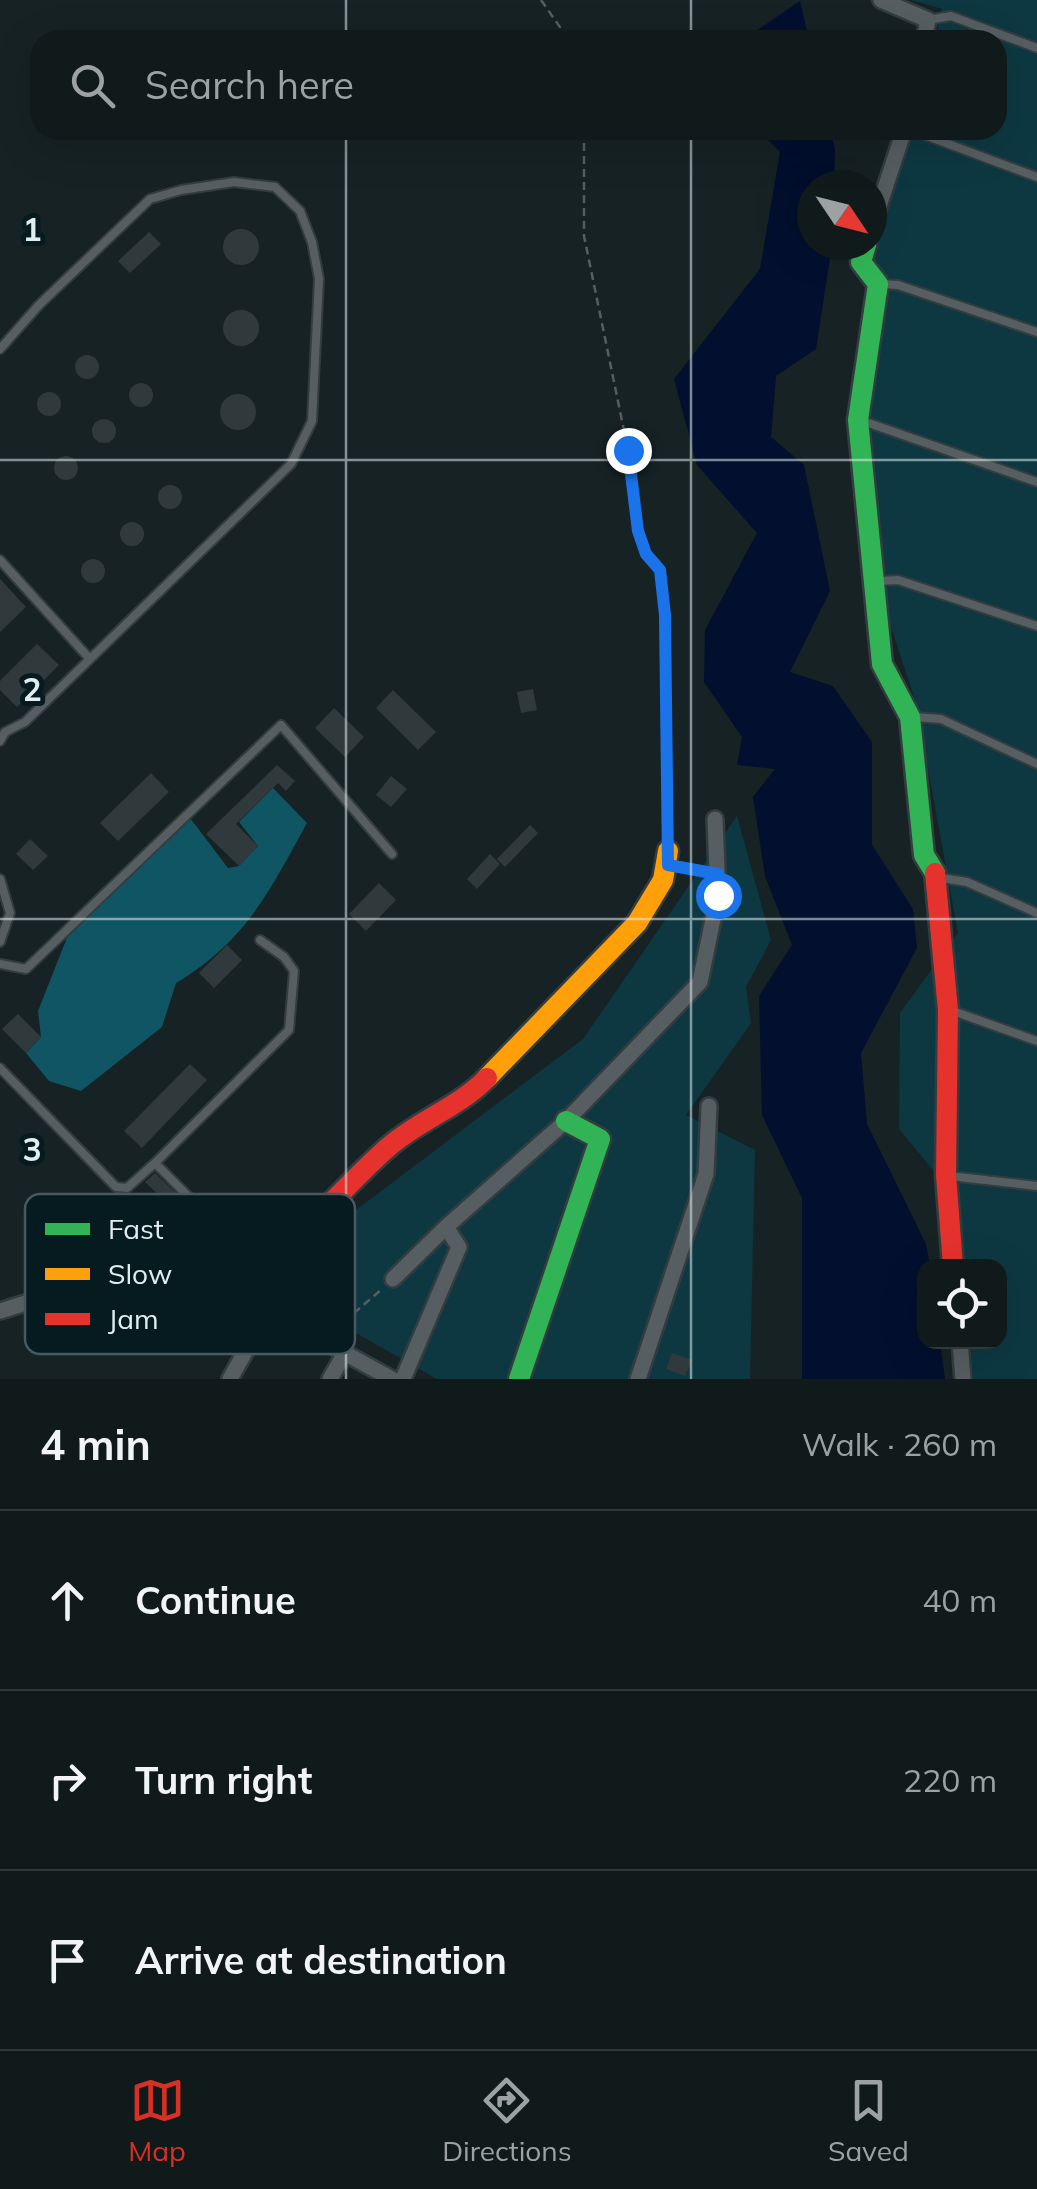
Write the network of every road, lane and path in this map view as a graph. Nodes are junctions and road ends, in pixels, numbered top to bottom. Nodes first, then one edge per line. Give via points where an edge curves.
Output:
1 (541, 0) edge
2 (880, 0) edge
3 (928, 20) junction
4 (562, 30) edge
5 (926, 30) edge
6 (989, 30) edge
7 (1007, 37) edge
8 (1037, 48) edge
9 (584, 140) edge
10 (901, 140) edge
11 (939, 140) edge
12 (1037, 176) edge
13 (887, 182) edge
14 (862, 260) edge
15 (878, 284) junction
16 (1037, 332) edge
17 (0, 350) edge
18 (858, 420) junction
19 (1037, 482) edge
20 (0, 560) edge
21 (874, 582) junction
22 (1037, 626) edge
23 (89, 658) junction
24 (910, 716) junction
25 (2, 733) edge
26 (1037, 764) edge
27 (715, 819) dead end
28 (392, 854) dead end
29 (668, 858) junction
30 (718, 874) junction
31 (938, 877) junction
32 (0, 879) edge
33 (1037, 913) edge
34 (260, 940) dead end
35 (0, 942) edge
36 (0, 964) edge
37 (948, 1010) junction
38 (1037, 1041) edge
39 (0, 1068) edge
40 (709, 1106) dead end
41 (566, 1121) junction
42 (155, 1163) junction
43 (946, 1175) junction
44 (1037, 1186) edge
45 (186, 1194) edge
46 (342, 1194) edge
47 (446, 1227) junction
48 (953, 1259) edge
49 (393, 1279) joint
50 (25, 1304) edge
51 (0, 1312) edge
52 (355, 1312) edge
53 (961, 1349) edge
54 (244, 1354) edge
55 (344, 1354) edge
56 (347, 1354) edge
57 (230, 1379) edge
58 (330, 1379) edge
59 (392, 1379) edge
60 (403, 1379) edge
61 (519, 1379) edge
62 (638, 1379) edge
63 (963, 1379) edge

1 - 4 path
2 - 3 street
3 - 5 street
3 - 6 lane via 951,16
7 - 8 lane
9 - 29 path via 584,236 638,531 660,570
10 - 13 street
11 - 12 lane
14 - 15 street
15 - 16 lane
15 - 18 street
17 - 23 lane via 150,199 234,182 275,187 300,210 319,279 312,421 291,464
18 - 19 lane
18 - 21 street
20 - 23 lane
21 - 22 lane via 898,580
21 - 24 street via 882,664
23 - 25 lane via 25,722
24 - 26 lane via 940,720
24 - 31 street via 924,855
27 - 30 street
28 - 36 lane via 281,724 26,970
29 - 30 lane
29 - 46 street via 658,895 636,923 475,1090 393,1143
30 - 41 street via 700,982
31 - 33 lane via 967,882
31 - 37 street
32 - 35 lane via 10,913
34 - 42 lane via 294,971 289,1030
37 - 38 lane
37 - 43 street
39 - 42 lane via 116,1187 126,1188
40 - 62 street via 706,1174
41 - 47 street
41 - 61 street via 600,1138
42 - 45 lane
43 - 44 lane
43 - 48 street
47 - 49 street
47 - 60 street via 459,1247
49 - 52 path
50 - 51 street
53 - 63 street
54 - 57 street
55 - 58 street
56 - 59 street

